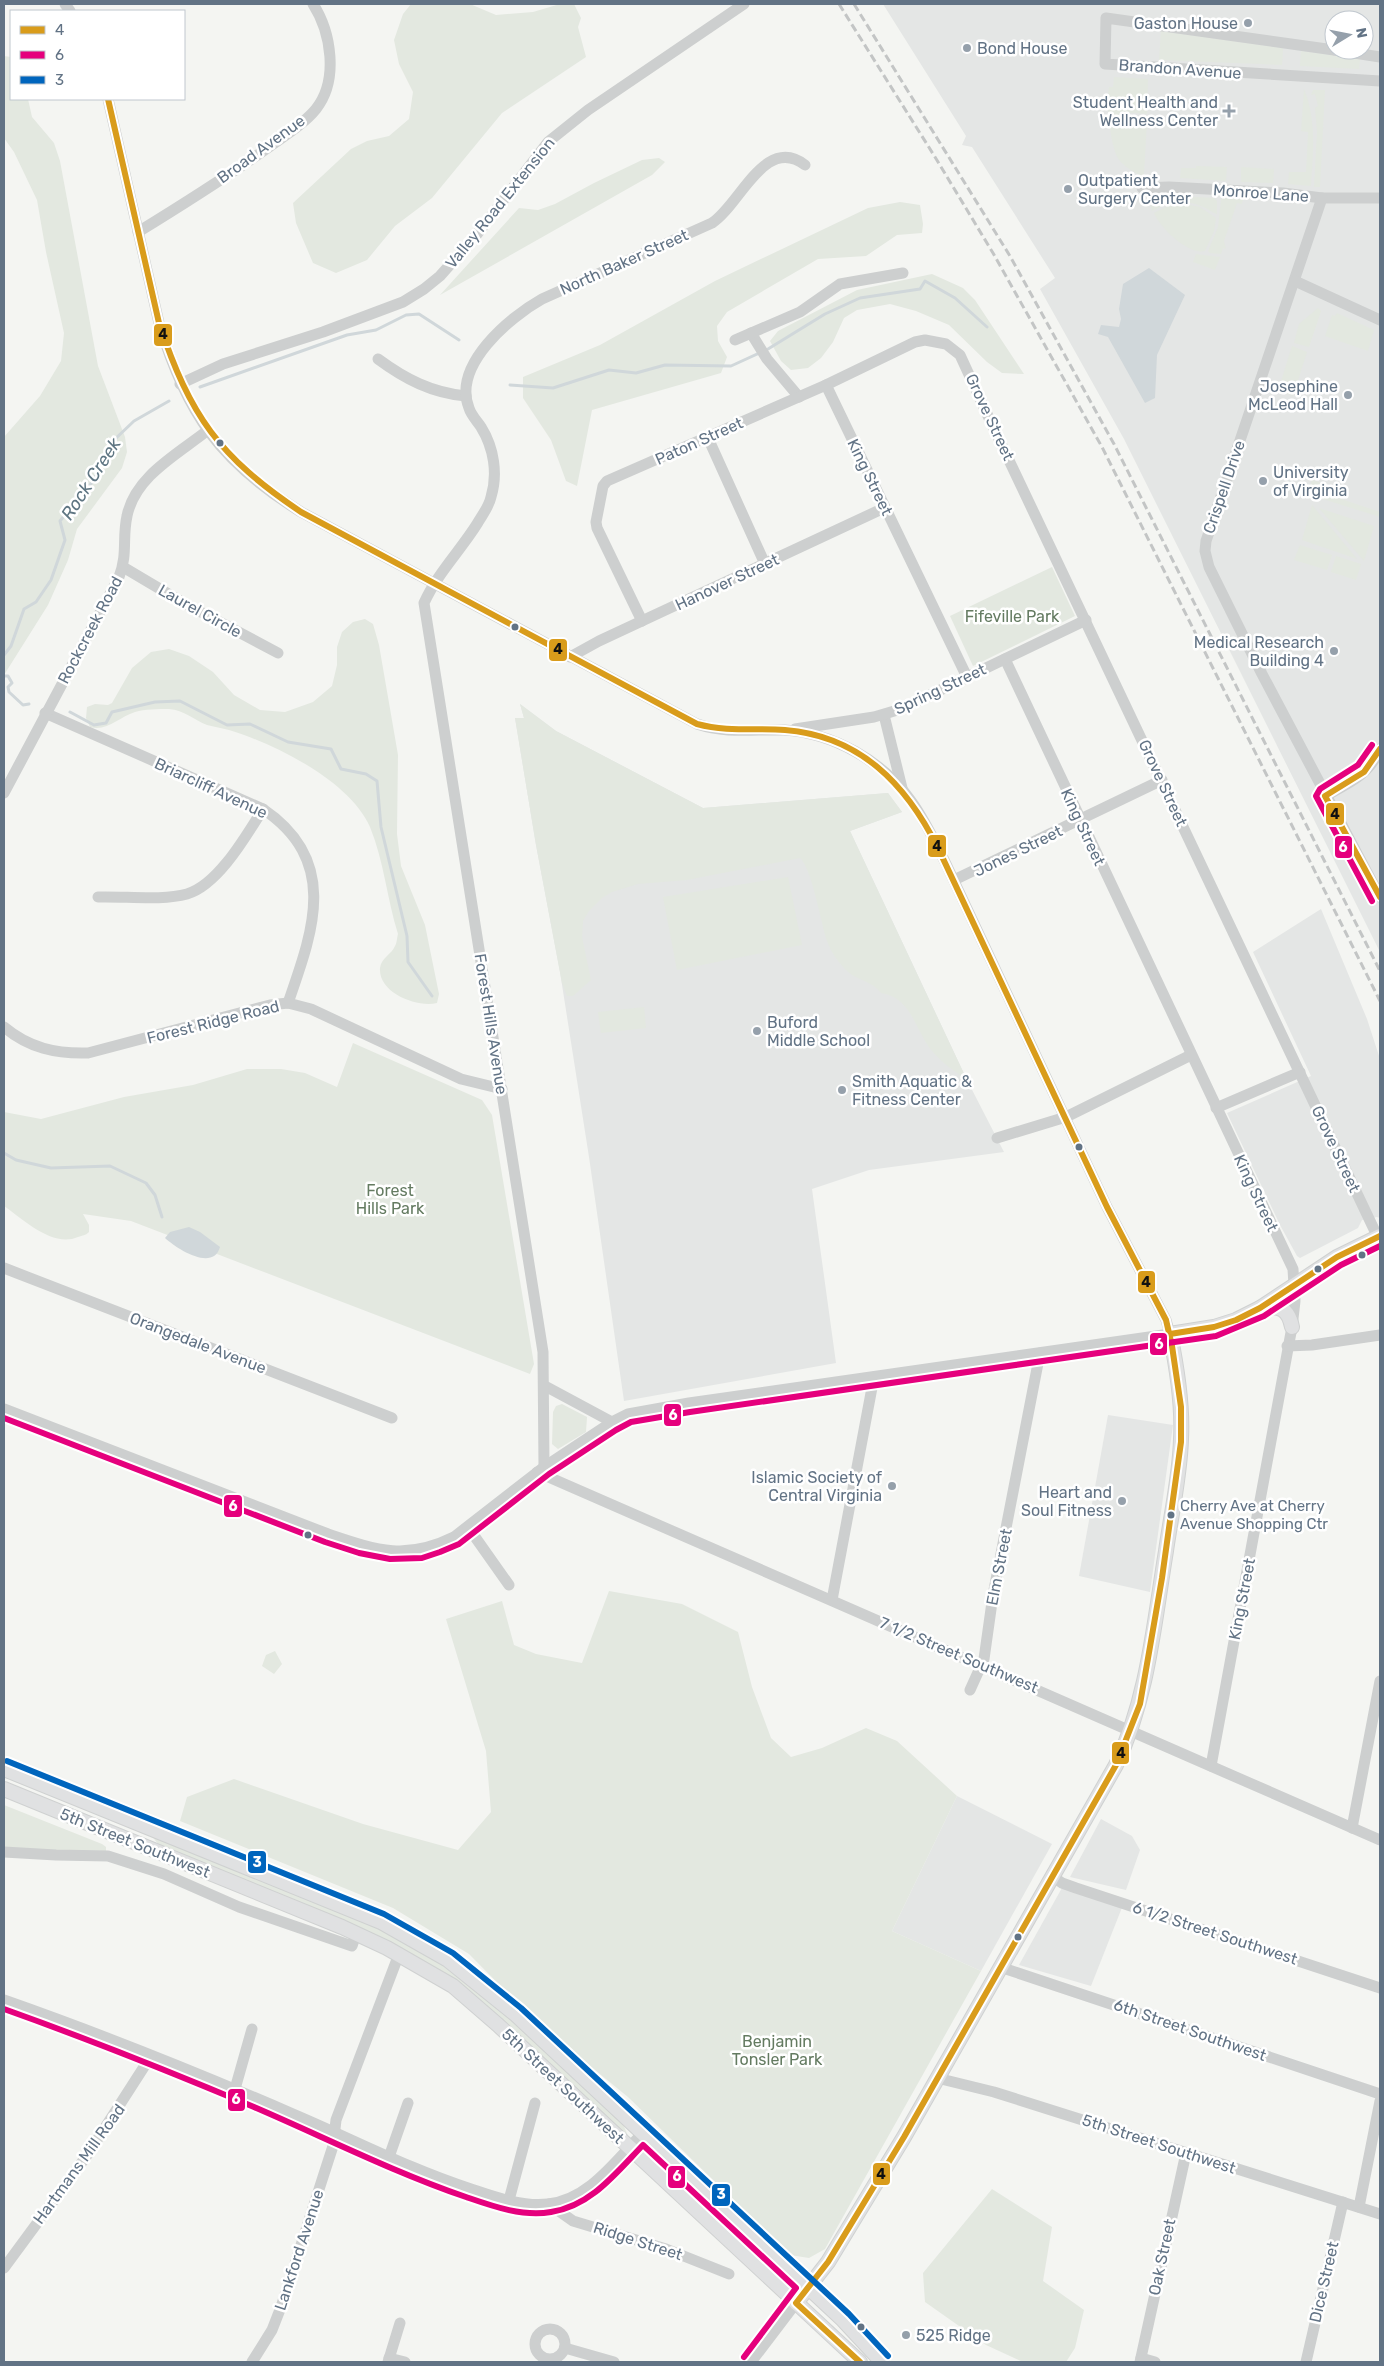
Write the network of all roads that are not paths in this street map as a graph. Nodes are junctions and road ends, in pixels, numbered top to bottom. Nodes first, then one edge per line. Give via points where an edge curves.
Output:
1 (313, 4) edge
2 (744, 4) edge
3 (1324, 49) edge
4 (1380, 81) edge
5 (108, 100) edge
6 (805, 165) dead end
7 (1142, 188) dead end
8 (1322, 198) junction
9 (1380, 198) edge
10 (138, 232) junction
11 (903, 273) dead end
12 (1295, 281) junction
13 (1380, 320) edge
14 (751, 333) junction
15 (736, 340) dead end
16 (931, 341) joint
17 (378, 359) dead end
18 (180, 384) junction
19 (826, 385) junction
20 (466, 396) junction
21 (799, 397) junction
22 (208, 430) junction
23 (708, 438) junction
24 (884, 508) junction
25 (765, 564) junction
26 (123, 568) junction
27 (433, 584) junction
28 (1086, 620) junction
29 (642, 621) junction
30 (278, 653) dead end
31 (570, 657) junction
32 (1005, 659) junction
33 (967, 677) junction
34 (45, 713) junction
35 (884, 715) junction
36 (786, 730) junction
37 (1380, 749) edge
38 (1162, 780) junction
39 (902, 790) junction
40 (4, 793) edge
41 (1325, 796) junction
42 (263, 809) junction
43 (1080, 820) junction
44 (954, 880) junction
45 (98, 897) dead end
46 (1380, 897) edge
47 (288, 1003) junction
48 (4, 1028) edge
49 (1191, 1055) junction
50 (1300, 1072) junction
51 (502, 1088) junction
52 (1216, 1108) junction
53 (1066, 1117) junction
54 (997, 1138) dead end
55 (1379, 1238) edge
56 (4, 1268) edge
57 (1295, 1283) junction
58 (1260, 1308) junction
59 (1292, 1327) junction
60 (1170, 1334) junction
61 (1380, 1336) edge
62 (1287, 1346) junction
63 (1040, 1353) junction
64 (874, 1377) junction
65 (545, 1386) junction
66 (4, 1409) edge
67 (392, 1418) dead end
68 (612, 1422) junction
69 (541, 1470) junction
70 (468, 1527) junction
71 (509, 1586) dead end
72 (832, 1600) junction
73 (981, 1664) junction
74 (1380, 1681) edge
75 (970, 1690) dead end
76 (1132, 1731) junction
77 (1211, 1766) junction
78 (4, 1768) edge
79 (4, 1789) edge
80 (139, 1823) junction
81 (1352, 1828) junction
82 (1380, 1840) edge
83 (131, 1841) junction
84 (4, 1852) edge
85 (1052, 1876) junction
86 (267, 1896) junction
87 (260, 1914) junction
88 (356, 1934) junction
89 (399, 1954) junction
90 (1000, 1967) junction
91 (1380, 1988) edge
92 (4, 2000) edge
93 (252, 2030) dead end
94 (151, 2056) junction
95 (937, 2078) junction
96 (235, 2089) junction
97 (1380, 2094) edge
98 (1380, 2101) edge
99 (408, 2103) dead end
100 (535, 2103) dead end
101 (335, 2133) junction
102 (643, 2133) junction
103 (629, 2147) junction
104 (1186, 2153) junction
105 (390, 2157) junction
106 (509, 2200) junction
107 (1343, 2202) junction
108 (549, 2204) junction
109 (1359, 2207) junction
110 (1380, 2214) edge
111 (4, 2268) edge
112 (729, 2274) dead end
113 (808, 2287) junction
114 (796, 2303) junction
115 (400, 2323) dead end
116 (565, 2348) dead end
117 (388, 2360) edge
118 (1141, 2360) edge
119 (252, 2362) edge
120 (404, 2362) edge
121 (614, 2362) edge
122 (751, 2362) edge
123 (860, 2362) edge
124 (882, 2362) edge
125 (1155, 2362) edge
126 (1306, 2362) edge

1 - 10 street, Broad Avenue via 324,27 330,61 325,90 316,109 247,163
2 - 18 street, Valley Road Extension via 588,110 548,142 478,233 424,289 403,302 223,364
3 - 4 street, Brandon Avenue via 1106,18 1105,64
5 - 10 street
6 - 20 street, North Baker Street via 791,157 774,159 753,176 729,209 712,223 522,310 499,330 480,354 467,383
7 - 8 street, Monroe Lane via 1283,193
8 - 9 street, Monroe Lane
8 - 12 street, Crispell Drive
10 - 18 street via 159,323
11 - 14 street via 840,284 800,312
12 - 13 street
12 - 41 street, Crispell Drive via 1228,473 1205,551 1222,594
14 - 15 street
14 - 21 street via 767,359
16 - 19 street, Paton Street via 915,342
16 - 28 street, Grove Street via 950,347 966,364
17 - 20 street via 430,389
18 - 22 street
19 - 21 street, Paton Street
19 - 24 street, King Street
20 - 27 street, Forest Hills Avenue via 468,407 492,454 492,495 490,504 467,539
21 - 23 street, Paton Street
22 - 26 street, Rockcreek Road via 146,478 138,489 127,515
22 - 27 street via 236,464 282,500
23 - 25 street
23 - 29 street, Paton Street via 603,486 596,522
24 - 25 street, Hanover Street
24 - 33 street, King Street
25 - 29 street, Hanover Street
26 - 30 street, Laurel Circle
26 - 34 street, Rockcreek Road
27 - 31 street
27 - 51 street, Forest Hills Avenue via 424,603
28 - 32 street, Spring Street
28 - 38 street, Grove Street
29 - 31 street, Hanover Street
31 - 36 street via 697,724 727,731
32 - 33 street, Spring Street
32 - 43 street, King Street
33 - 35 street, Spring Street
34 - 40 street, Rockcreek Road
34 - 42 street, Briarcliff Avenue
35 - 36 street, Spring Street
35 - 39 street
36 - 39 street via 819,736 853,751 874,764
37 - 41 street via 1373,764 1360,778
38 - 43 street, Jones Street
38 - 50 street, Grove Street
39 - 44 street via 926,825
41 - 46 street, Crispell Drive
42 - 45 street via 227,862 200,888 177,896
42 - 47 street, Briarcliff Avenue via 296,839 313,881 315,903 310,931
43 - 44 street, Jones Street
43 - 49 street, King Street
44 - 53 street
47 - 48 street, Forest Ridge Road via 88,1053 42,1048
47 - 51 street, Forest Ridge Road via 311,1009 461,1079
49 - 52 street, King Street
49 - 53 street
50 - 52 street
50 - 55 street, Grove Street
51 - 65 street, Forest Hills Avenue via 543,1352
52 - 57 street, King Street via 1293,1269
53 - 54 street
53 - 60 street
55 - 57 main road via 1336,1257
56 - 67 street, Orangedale Avenue
57 - 58 main road
57 - 59 street, King Street
58 - 59 main road via 1272,1306 1283,1309 1290,1316
58 - 60 main road via 1214,1327
59 - 62 street, King Street
60 - 63 street
60 - 76 main road via 1181,1407 1181,1442 1158,1603
61 - 62 street
62 - 77 street, King Street
63 - 64 street
63 - 73 street, Elm Street
64 - 68 street via 689,1403 634,1413
64 - 72 street
65 - 68 street
65 - 69 street, Forest Hills Avenue
66 - 70 street via 371,1549 389,1552 423,1550 454,1537
68 - 69 street
69 - 70 street
69 - 72 street, 7 1/2 Street Southwest
70 - 71 street
72 - 73 street, 7 1/2 Street Southwest
73 - 75 street, Elm Street
73 - 76 street, 7 1/2 Street Southwest
74 - 81 street
76 - 77 street, 7 1/2 Street Southwest
76 - 85 main road
77 - 81 street, 7 1/2 Street Southwest
78 - 80 main road, 5th Street Southwest
79 - 83 main road, 5th Street Southwest
80 - 83 street
80 - 102 main road, 5th Street Southwest via 381,1922 448,1960 515,2014
81 - 82 street, 7 1/2 Street Southwest
83 - 86 main road, 5th Street Southwest
84 - 87 street, 5th Street Southwest via 108,1856 164,1874 199,1892
85 - 90 main road
85 - 91 street, 6 1/2 Street Southwest via 1076,1888
86 - 87 street
86 - 88 main road, 5th Street Southwest
87 - 88 street, 5th Street Southwest via 352,1946
88 - 89 main road, 5th Street Southwest
89 - 101 street, Lankford Avenue via 336,2120
89 - 103 main road, 5th Street Southwest via 460,1993
90 - 95 main road
90 - 97 street, 6th Street Southwest
92 - 94 street
93 - 96 street
94 - 96 street
94 - 111 street, Hartmans Mill Road via 88,2154
95 - 104 street, 5th Street Southwest via 994,2092
95 - 113 main road via 828,2262
96 - 101 street
98 - 109 street
99 - 105 street
100 - 106 street
101 - 105 street
101 - 119 street, Lankford Avenue via 334,2146 281,2307 272,2330
102 - 103 street
102 - 113 main road, 5th Street Southwest
103 - 108 street via 591,2186 576,2196
103 - 114 main road, 5th Street Southwest
104 - 107 street, 5th Street Southwest
104 - 118 street, Oak Street
105 - 106 street via 456,2184
106 - 108 street
107 - 109 street, 5th Street Southwest
107 - 126 street, Dice Street
108 - 112 street, Ridge Street via 573,2220 666,2249
109 - 110 street, 5th Street Southwest
113 - 114 main road
113 - 124 main road
114 - 122 street
114 - 123 main road
115 - 117 street
116 - 121 street
117 - 120 street
118 - 125 street

